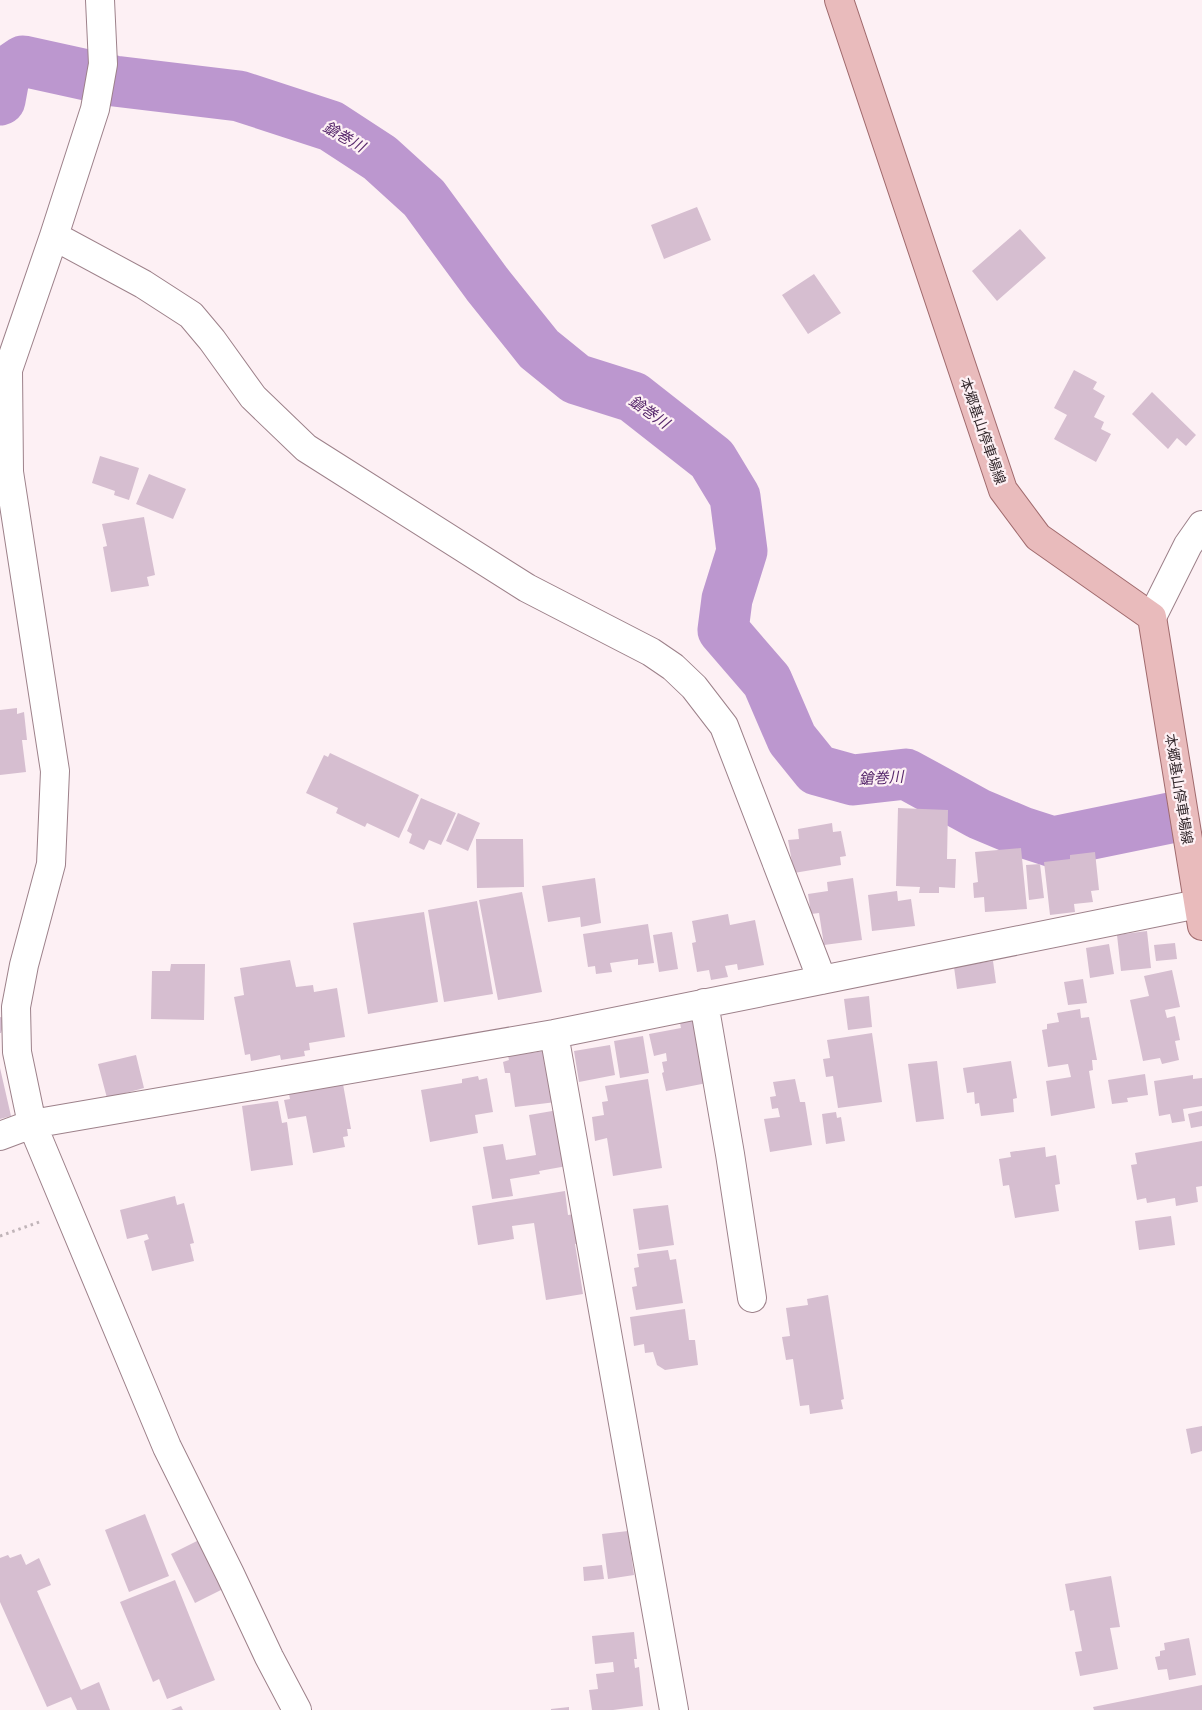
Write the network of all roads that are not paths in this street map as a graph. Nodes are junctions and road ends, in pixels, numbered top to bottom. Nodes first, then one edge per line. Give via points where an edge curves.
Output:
1 (100, 0) edge
2 (839, 0) edge
3 (54, 236) junction
4 (1202, 525) edge
5 (1152, 617) junction
6 (1200, 915) edge
7 (822, 980) junction
8 (704, 1004) junction
9 (554, 1034) junction
10 (32, 1124) junction
11 (0, 1136) edge
12 (752, 1298) dead end
13 (297, 1710) edge
14 (674, 1710) edge

1 - 3 street via 103,64 95,109
2 - 5 main road, 本郷基山停車場線 via 1003,490 1038,538
3 - 7 street via 143,284 191,315 252,396 306,448 527,588 651,652 694,687 724,726
3 - 10 street via 8,370 9,472 55,771 51,864 16,1007 17,1052
4 - 5 street via 1188,545
5 - 6 main road, 本郷基山停車場線
6 - 7 street
7 - 8 street
8 - 9 street
8 - 12 street
9 - 10 street
9 - 14 street
10 - 11 street
10 - 13 street via 167,1447 268,1657

